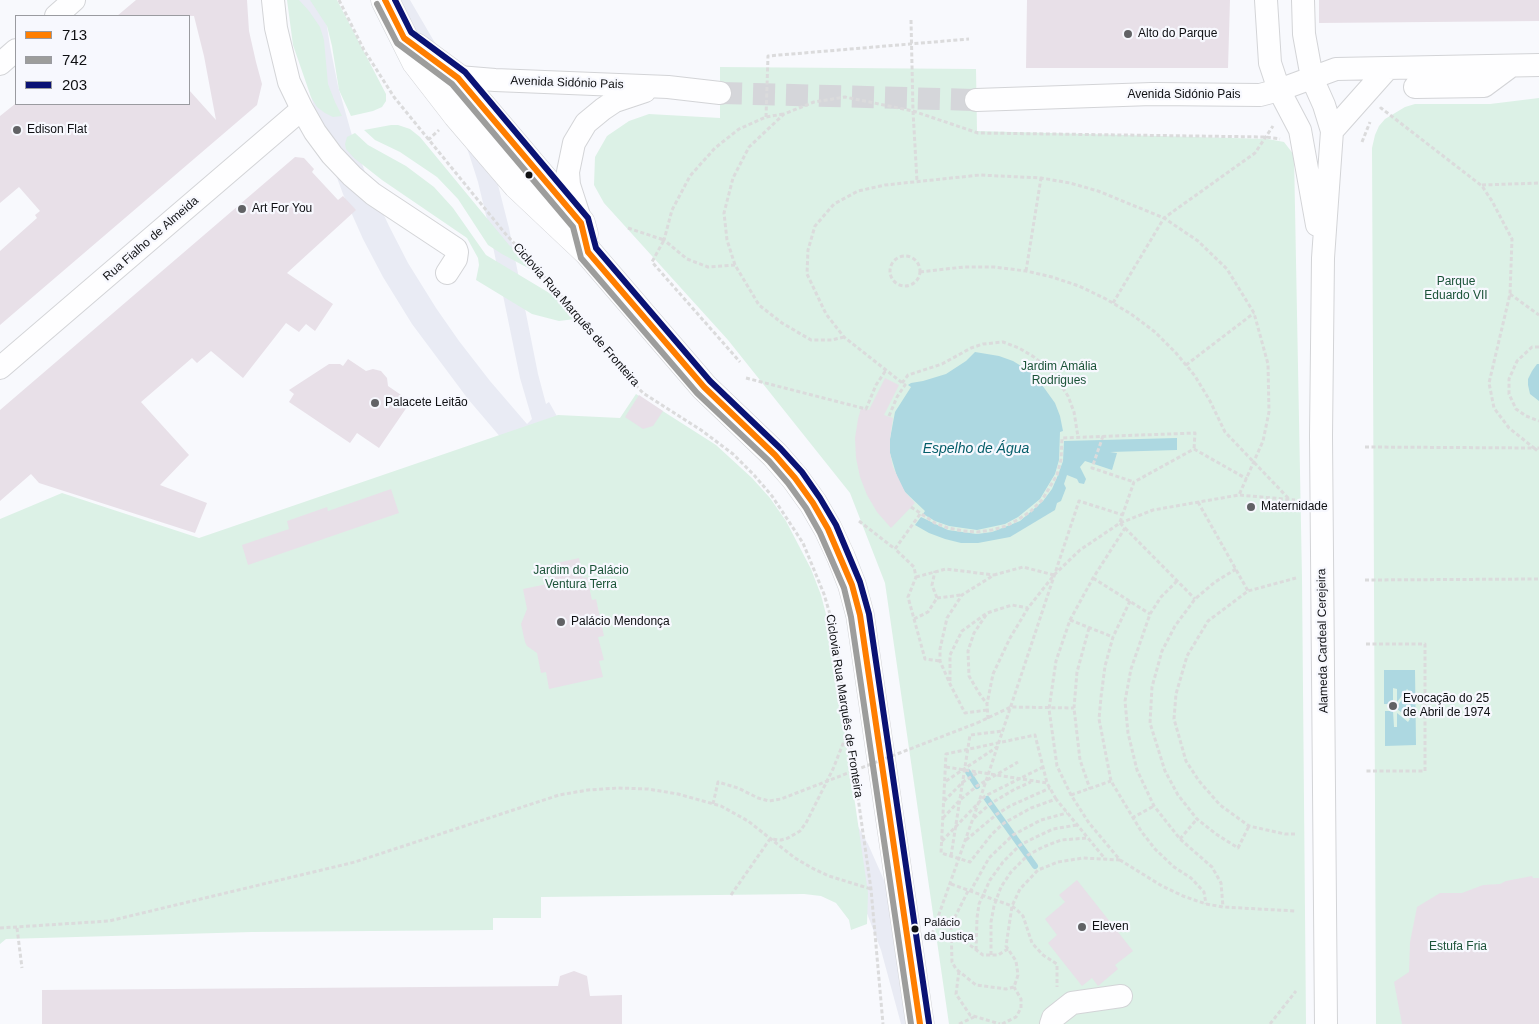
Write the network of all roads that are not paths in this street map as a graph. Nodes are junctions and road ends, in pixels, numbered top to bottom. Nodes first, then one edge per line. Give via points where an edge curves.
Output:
1 (74, 0) edge
2 (273, 0) edge
3 (385, 0) edge
4 (1266, 0) edge
5 (1303, 0) edge
6 (57, 15) edge
7 (410, 50) junction
8 (15, 51) edge
9 (0, 64) edge
10 (1539, 65) edge
11 (1511, 66) junction
12 (1388, 68) junction
13 (458, 78) junction
14 (1312, 78) junction
15 (668, 87) junction
16 (1415, 87) dead end
17 (1279, 90) junction
18 (720, 92) tunnel mouth
19 (976, 100) tunnel mouth
20 (302, 109) junction
21 (1332, 131) junction
22 (581, 223) junction
23 (588, 252) junction
24 (1323, 258) junction
25 (447, 273) dead end
26 (0, 368) edge
27 (1121, 996) dead end
28 (1058, 1016) edge
29 (920, 1024) edge
30 (1326, 1024) edge

1 - 6 street
2 - 20 street via 276,28 290,82
3 - 7 main road
4 - 17 street, Alameda Cardeal Cerejeira via 1270,63
5 - 14 street, Alameda Cardeal Cerejeira via 1304,34
7 - 13 main road
7 - 23 main road via 457,115 517,185
8 - 9 street
10 - 11 street, Avenida Sidónio Pais
11 - 12 street, Avenida Sidónio Pais
11 - 16 street via 1484,86
12 - 14 street, Avenida Sidónio Pais via 1336,69
12 - 21 street
13 - 15 street, Avenida Sidónio Pais
13 - 22 main road
14 - 17 street, Avenida Sidónio Pais
14 - 21 street, Alameda Cardeal Cerejeira
15 - 18 street, Avenida Sidónio Pais
15 - 22 street via 615,101 594,116 579,133 568,172
17 - 19 street, Avenida Sidónio Pais via 1260,95 1152,94
17 - 24 street, Alameda Cardeal Cerejeira via 1300,130
20 - 25 street via 332,155 352,176 373,194 456,249 457,255
20 - 26 street, Rua Fialho de Almeida
21 - 24 street, Alameda Cardeal Cerejeira
22 - 23 main road
23 - 29 main road via 704,387 795,478 813,503 841,557 861,622
24 - 30 street, Alameda Cardeal Cerejeira
27 - 28 street via 1072,1003

